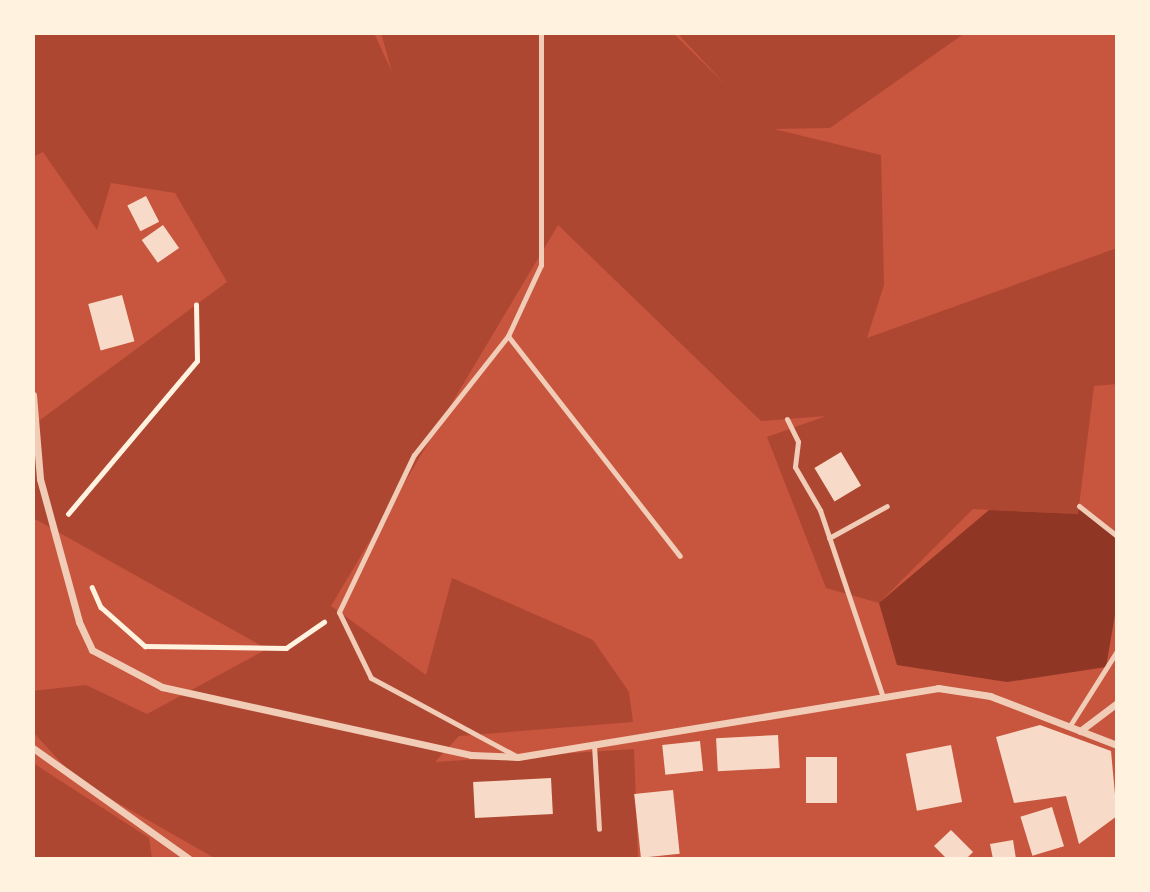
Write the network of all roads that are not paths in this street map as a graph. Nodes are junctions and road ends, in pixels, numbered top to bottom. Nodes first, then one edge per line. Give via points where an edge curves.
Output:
1 (541, 33) edge
2 (508, 336) junction
3 (33, 395) edge
4 (787, 419) dead end
5 (887, 506) dead end
6 (1079, 506) dead end
7 (1117, 536) edge
8 (829, 538) junction
9 (680, 556) dead end
10 (1117, 652) edge
11 (883, 697) junction
12 (1117, 703) edge
13 (1069, 727) junction
14 (1080, 731) junction
15 (594, 745) junction
16 (1117, 745) edge
17 (33, 748) edge
18 (519, 757) junction
19 (599, 829) dead end
20 (189, 859) edge

1 - 2 lane via 541,265
2 - 9 lane
2 - 18 lane via 414,455 339,612 371,678
3 - 18 street via 40,478 79,622 92,650 162,687 471,755
4 - 8 lane via 798,442 795,467
5 - 8 lane
6 - 7 lane
8 - 11 lane
10 - 13 lane
11 - 13 street via 951,690 990,696
11 - 15 street
12 - 14 street
13 - 14 street
14 - 16 street
15 - 18 street
15 - 19 lane
17 - 20 street

